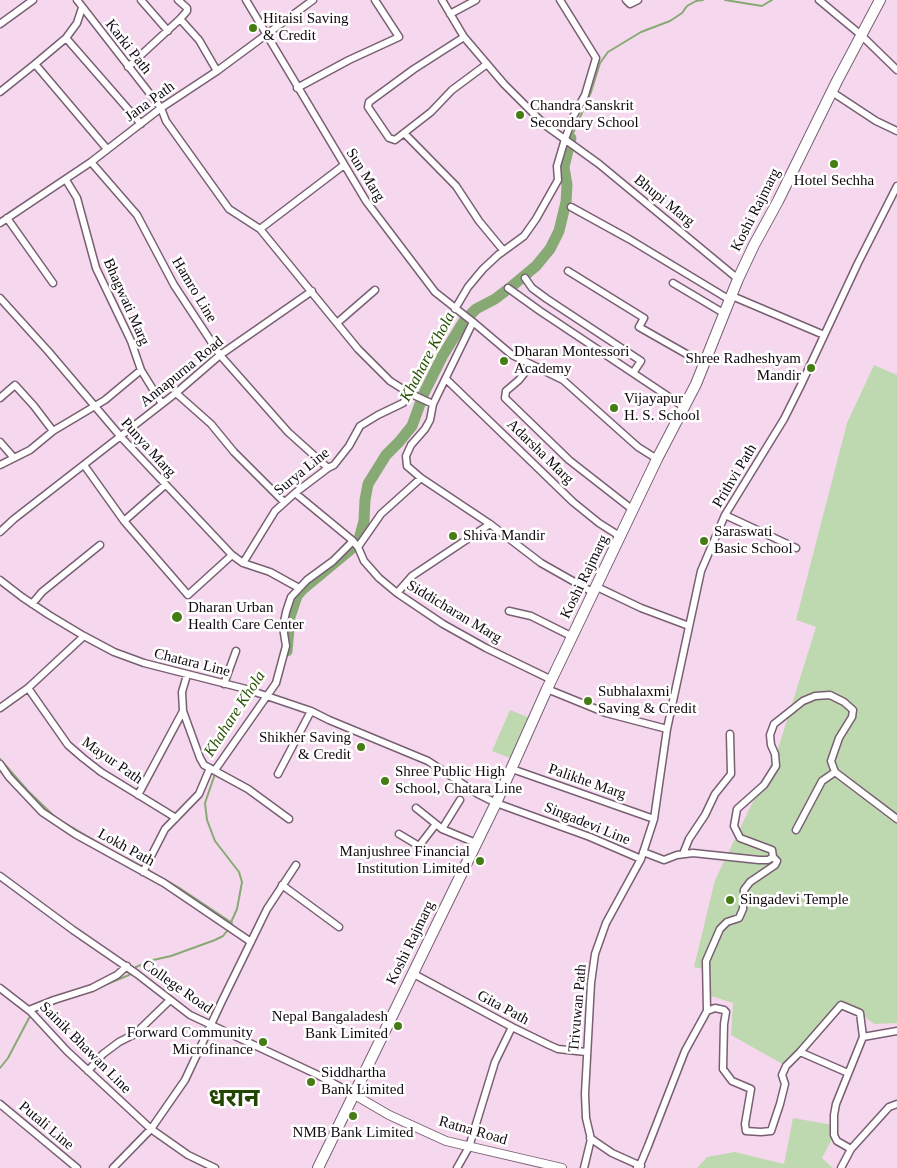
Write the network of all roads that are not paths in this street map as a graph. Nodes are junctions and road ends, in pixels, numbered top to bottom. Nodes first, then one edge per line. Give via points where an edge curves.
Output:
1 (33, 0) edge
2 (77, 0) edge
3 (140, 0) edge
4 (178, 0) edge
5 (246, 0) edge
6 (313, 0) edge
7 (375, 0) edge
8 (442, 0) edge
9 (476, 0) edge
10 (560, 0) edge
11 (626, 0) edge
12 (638, 0) edge
13 (819, 0) edge
14 (880, 0) edge
15 (82, 8) junction
16 (450, 14) junction
17 (180, 19) junction
18 (0, 24) edge
19 (168, 31) junction
20 (266, 34) junction
21 (861, 35) junction
22 (464, 37) junction
23 (66, 38) junction
24 (35, 64) junction
25 (487, 64) junction
26 (128, 67) junction
27 (897, 70) edge
28 (218, 71) junction
29 (297, 88) junction
30 (0, 92) edge
31 (832, 92) junction
32 (161, 108) junction
33 (141, 124) junction
34 (897, 131) edge
35 (404, 133) junction
36 (565, 139) junction
37 (107, 149) junction
38 (91, 162) junction
39 (344, 165) junction
40 (66, 180) junction
41 (897, 186) edge
42 (570, 207) dead end
43 (8, 218) junction
44 (0, 222) edge
45 (260, 228) junction
46 (503, 250) junction
47 (568, 272) dead end
48 (524, 278) dead end
49 (738, 279) junction
50 (673, 283) dead end
51 (53, 284) dead end
52 (508, 288) dead end
53 (375, 290) dead end
54 (312, 291) junction
55 (0, 298) edge
56 (731, 298) junction
57 (458, 311) junction
58 (725, 314) junction
59 (472, 321) junction
60 (337, 323) junction
61 (824, 334) junction
62 (220, 355) junction
63 (704, 364) junction
64 (531, 365) junction
65 (141, 370) junction
66 (633, 373) junction
67 (446, 379) junction
68 (176, 393) junction
69 (409, 393) junction
70 (0, 398) edge
71 (429, 403) junction
72 (162, 404) junction
73 (94, 406) junction
74 (684, 407) junction
75 (53, 432) junction
76 (121, 437) junction
77 (0, 442) edge
78 (14, 458) junction
79 (657, 459) junction
80 (0, 465) edge
81 (84, 465) junction
82 (328, 468) junction
83 (421, 478) junction
84 (165, 485) junction
85 (295, 493) junction
86 (284, 502) junction
87 (633, 510) junction
88 (725, 515) junction
89 (124, 521) junction
90 (490, 524) junction
91 (0, 532) edge
92 (620, 537) junction
93 (354, 543) junction
94 (100, 545) dead end
95 (796, 548) dead end
96 (232, 555) junction
97 (243, 563) junction
98 (0, 580) edge
99 (299, 588) junction
100 (596, 590) junction
101 (397, 593) junction
102 (32, 604) junction
103 (509, 612) dead end
104 (689, 626) junction
105 (84, 636) junction
106 (573, 637) junction
107 (236, 651) dead end
108 (187, 675) junction
109 (224, 684) junction
110 (550, 685) junction
111 (28, 688) junction
112 (270, 696) junction
113 (0, 708) edge
114 (183, 711) junction
115 (311, 711) junction
116 (667, 729) junction
117 (730, 734) dead end
118 (0, 764) edge
119 (512, 769) junction
120 (215, 770) junction
121 (835, 772) junction
122 (278, 774) dead end
123 (138, 795) junction
124 (460, 800) dead end
125 (496, 803) junction
126 (416, 808) dead end
127 (176, 818) junction
128 (897, 818) edge
129 (288, 819) dead end
130 (654, 819) junction
131 (436, 824) junction
132 (442, 828) junction
133 (796, 830) dead end
134 (399, 834) dead end
135 (476, 843) junction
136 (683, 854) junction
137 (642, 855) junction
138 (773, 856) junction
139 (296, 865) dead end
140 (143, 872) junction
141 (0, 876) edge
142 (282, 885) junction
143 (339, 927) dead end
144 (251, 942) junction
145 (128, 967) junction
146 (412, 974) junction
147 (0, 988) edge
148 (170, 1000) junction
149 (707, 1010) junction
150 (32, 1013) junction
151 (211, 1026) junction
152 (512, 1027) junction
153 (897, 1031) edge
154 (863, 1037) junction
155 (586, 1052) junction
156 (800, 1052) junction
157 (88, 1071) junction
158 (848, 1073) junction
159 (353, 1094) junction
160 (0, 1104) edge
161 (897, 1104) edge
162 (150, 1129) junction
163 (590, 1138) junction
164 (469, 1147) junction
165 (851, 1149) junction
166 (640, 1167) edge
167 (77, 1168) edge
168 (113, 1168) edge
169 (216, 1168) edge
170 (318, 1168) edge
171 (457, 1168) edge
172 (562, 1168) edge
173 (584, 1168) edge
174 (841, 1168) edge

1 - 18 street
2 - 15 street, Karki Path
3 - 19 street
4 - 17 street via 188,11
5 - 20 street, Sun Marg
6 - 20 street, Jana Path
7 - 29 street via 400,37
8 - 16 street, Bhupi Marg
9 - 16 street
10 - 36 street via 596,58 585,95
11 - 12 street via 630,4
13 - 21 street
14 - 21 main road, Koshi Rajmarg
15 - 23 street via 77,23
15 - 26 street, Karki Path
16 - 22 street, Bhupi Marg
17 - 19 street
17 - 28 street via 200,40
19 - 26 street
20 - 28 street, Jana Path
20 - 29 street, Sun Marg
21 - 27 street
21 - 31 main road, Koshi Rajmarg
22 - 25 street, Bhupi Marg
22 - 35 street via 369,102 368,107 389,138 395,140
23 - 24 street
23 - 33 street
24 - 30 street
24 - 37 street
25 - 35 street
25 - 36 street, Bhupi Marg via 545,125
26 - 32 street, Karki Path
28 - 32 street, Jana Path
29 - 39 street, Sun Marg
31 - 34 street
31 - 49 main road, Koshi Rajmarg
32 - 33 street, Jana Path
32 - 45 street, Karki Path via 166,121 229,210
33 - 37 street, Jana Path
35 - 46 street via 456,186
36 - 46 street via 557,166 558,180 524,236
36 - 49 street, Bhupi Marg
37 - 38 street, Jana Path
38 - 40 street, Jana Path
38 - 62 street, Hamro Line via 137,215 174,285
39 - 45 street
39 - 57 street, Sun Marg via 378,218 435,292
40 - 43 street, Jana Path
40 - 65 street, Bhagwati Marg via 77,198 96,268 131,341
41 - 61 street, Prithvi Path
42 - 56 street
43 - 44 street, Jana Path
43 - 51 street
45 - 54 street
46 - 57 street via 468,287
47 - 63 street via 644,318 639,327
48 - 66 street via 547,299 641,361
49 - 56 main road, Koshi Rajmarg
50 - 58 street
52 - 66 street
53 - 60 street
54 - 60 street
54 - 62 street, Annapurna Road
55 - 73 street, Punya Marg
56 - 58 main road, Koshi Rajmarg
56 - 61 street
57 - 59 street, Sun Marg
58 - 63 main road, Koshi Rajmarg
59 - 64 street via 512,355
59 - 67 street
60 - 69 street via 390,381
61 - 88 street, Prithvi Path via 784,419
62 - 68 street, Annapurna Road
62 - 82 street, Hamro Line via 288,432
63 - 74 main road, Koshi Rajmarg
64 - 79 street via 563,380 620,432
64 - 87 street via 506,391 505,398 569,460
65 - 72 street, Bhagwati Marg
65 - 73 street
66 - 74 street
67 - 71 street
67 - 92 street, Adarsha Marg via 573,502
68 - 72 street, Annapurna Road
68 - 86 street via 211,424
69 - 71 street
69 - 82 street, Surya Line via 403,403 360,426 340,459
70 - 75 street via 15,384
71 - 83 street via 430,420 406,456 407,466
72 - 76 street, Annapurna Road
73 - 75 street
73 - 76 street, Punya Marg
74 - 79 main road, Koshi Rajmarg
75 - 78 street
76 - 81 street, Annapurna Road
76 - 84 street, Punya Marg
77 - 78 street
78 - 80 street
79 - 87 main road, Koshi Rajmarg
81 - 89 street
81 - 91 street, Annapurna Road
82 - 85 street, Surya Line
83 - 90 street
83 - 93 street
84 - 89 street
84 - 96 street, Punya Marg
85 - 86 street, Surya Line
85 - 93 street, Siddicharan Marg
86 - 97 street, Surya Line via 275,510
87 - 92 main road, Koshi Rajmarg
88 - 95 street
88 - 104 street, Prithvi Path via 701,571
89 - 96 street via 188,595
90 - 100 street via 541,563
90 - 101 street via 412,576
92 - 100 main road, Koshi Rajmarg
93 - 99 street
93 - 101 street, Siddicharan Marg via 364,561
94 - 102 street via 42,592
96 - 97 street, Punya Marg
97 - 99 street, Punya Marg via 270,572
98 - 102 street, Chatara Line
99 - 112 street via 291,597 286,612 283,627 286,646
100 - 104 street
100 - 106 main road, Koshi Rajmarg
101 - 110 street, Siddicharan Marg via 443,624
102 - 105 street, Chatara Line
103 - 106 street via 531,616
104 - 116 street, Prithvi Path
105 - 108 street, Chatara Line via 114,652
105 - 111 street
106 - 110 main road, Koshi Rajmarg
107 - 109 street
108 - 109 street, Chatara Line
108 - 114 street via 182,692
109 - 112 street, Chatara Line
110 - 116 street, Siddicharan Marg via 606,713
110 - 119 main road, Koshi Rajmarg
111 - 113 street
111 - 123 street, Mayur Path via 68,744 101,772
112 - 115 street, Chatara Line
112 - 120 street
114 - 120 street via 200,758 204,765
114 - 123 street
115 - 122 street
115 - 125 street, Chatara Line via 428,761
116 - 130 street, Prithvi Path
117 - 136 street via 731,774 715,794
118 - 140 street, Lokh Path via 42,812
119 - 125 main road, Koshi Rajmarg
119 - 130 street, Palikhe Marg
120 - 127 street via 199,794
120 - 129 street via 248,789
121 - 128 street
121 - 133 street via 822,781
121 - 138 street via 831,761 853,710 830,695 815,696 803,701 774,724 770,735 776,766 764,786 737,809 734,826 740,838 772,850
123 - 127 street, Mayur Path
124 - 132 street
125 - 135 main road, Koshi Rajmarg
125 - 137 street, Singadevi Line
126 - 131 street
127 - 140 street via 165,829
130 - 137 street, Prithvi Path
131 - 132 street
131 - 134 street via 419,846
132 - 135 street
135 - 146 main road, Koshi Rajmarg
136 - 137 street, Singadevi Line via 664,860
136 - 138 street, Singadevi Line via 759,860
137 - 155 street, Trivuwan Path via 606,923 596,954
138 - 149 street via 777,861 775,865 744,890 739,918 727,922 720,929 706,961
139 - 142 street
140 - 144 street, Lokh Path
141 - 145 street, College Road
142 - 143 street
142 - 144 street
144 - 151 street
145 - 148 street, College Road
145 - 150 street via 92,988 54,1000
146 - 152 street, Gita Path
146 - 159 main road, Koshi Rajmarg
147 - 150 street, Sainik Bhawan Line
148 - 151 street, College Road
148 - 157 street via 135,1034 103,1054
149 - 156 street via 715,1008 726,1012 723,1069 732,1081 750,1089 746,1132 771,1131 785,1084 782,1075
149 - 166 street via 685,1051
150 - 157 street, Sainik Bhawan Line
151 - 159 street, College Road via 318,1074
151 - 162 street via 185,1080
152 - 155 street, Gita Path via 558,1049
152 - 164 street via 495,1062
153 - 154 street
154 - 156 street via 860,1013 841,1005
154 - 158 street
155 - 163 street, Trivuwan Path via 584,1094
156 - 158 street
157 - 162 street, Sainik Bhawan Line
158 - 165 street via 836,1104 833,1125 838,1141
159 - 164 street, Ratna Road via 446,1141
159 - 170 main road, Koshi Rajmarg
160 - 167 street, Putali Line
161 - 165 street via 889,1107
162 - 168 street
162 - 169 street, Sainik Bhawan Line via 188,1155
163 - 166 street
163 - 173 street, Trivuwan Path
164 - 171 street
164 - 172 street, Ratna Road
165 - 174 street

